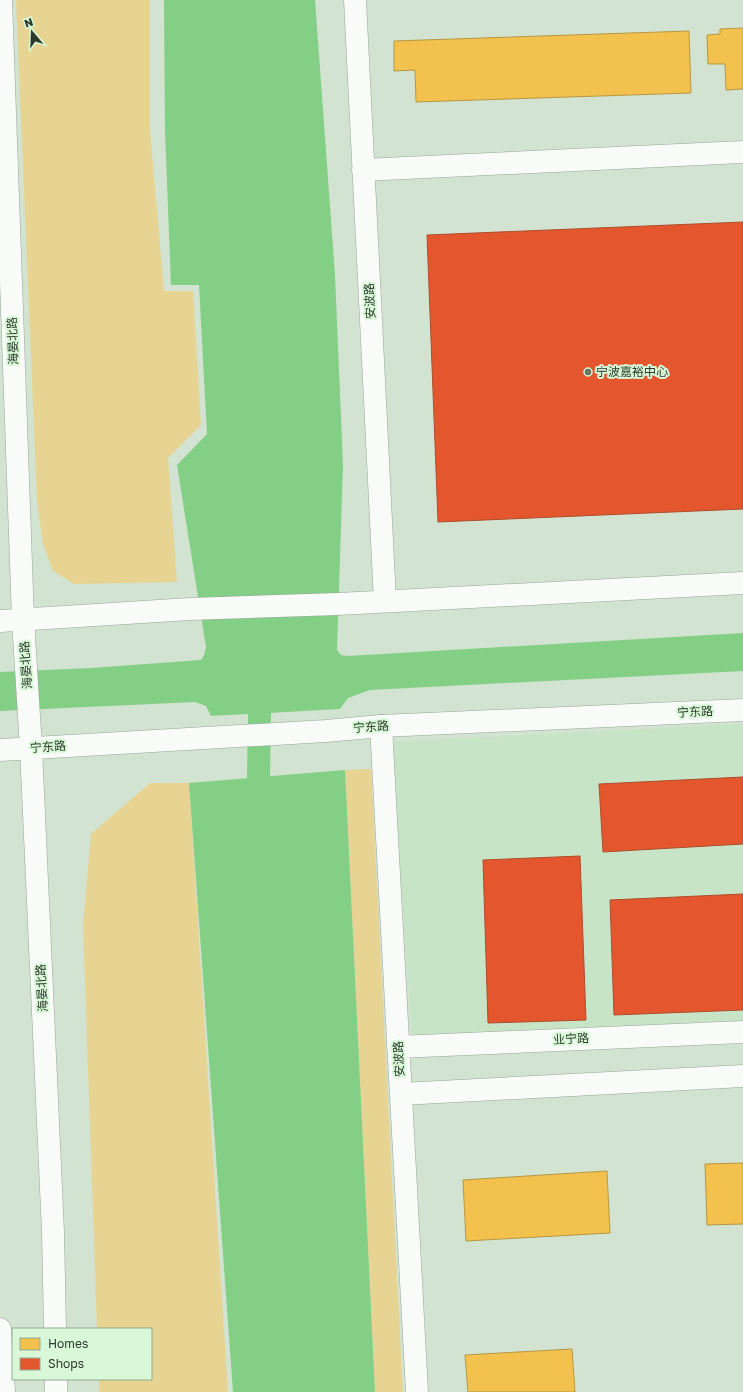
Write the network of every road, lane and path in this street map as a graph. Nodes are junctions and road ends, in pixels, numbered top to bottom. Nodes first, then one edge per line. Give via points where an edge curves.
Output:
1 (1, 0) edge
2 (355, 0) edge
3 (743, 152) edge
4 (363, 170) junction
5 (743, 583) edge
6 (385, 601) junction
7 (0, 620) edge
8 (23, 620) junction
9 (743, 710) edge
10 (381, 726) junction
11 (31, 748) junction
12 (0, 750) edge
13 (743, 1032) edge
14 (398, 1047) junction
15 (743, 1076) edge
16 (401, 1094) junction
17 (54, 1328) edge
18 (0, 1329) edge
19 (56, 1380) edge
20 (4, 1392) edge
21 (56, 1392) edge
22 (417, 1392) edge

1 - 8 main road, 海晏北路
2 - 4 main road, 安波路
3 - 4 main road
4 - 6 main road, 安波路
5 - 6 main road
6 - 8 main road via 190,609
7 - 8 main road
8 - 11 main road, 海晏北路
9 - 10 main road, 宁东路
10 - 11 main road, 宁东路
10 - 14 main road, 安波路
11 - 12 main road, 宁东路
11 - 17 main road, 海晏北路 via 52,1224
13 - 14 main road, 业宁路
14 - 16 main road, 安波路
15 - 16 main road
16 - 22 main road, 安波路
18 - 20 main road
19 - 21 main road

